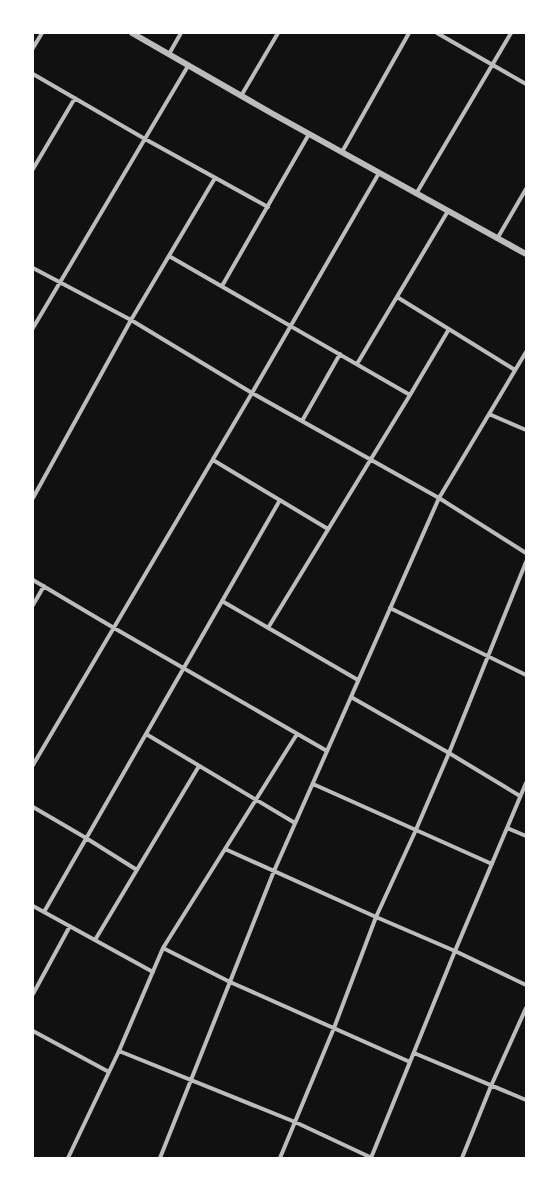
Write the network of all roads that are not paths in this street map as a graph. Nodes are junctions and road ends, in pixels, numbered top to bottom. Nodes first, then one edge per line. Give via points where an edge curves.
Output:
1 (42, 33) edge
2 (132, 33) edge
3 (181, 33) edge
4 (278, 33) edge
5 (409, 33) edge
6 (437, 33) edge
7 (511, 33) edge
8 (33, 48) edge
9 (168, 54) junction
10 (492, 64) junction
11 (188, 66) junction
12 (33, 74) edge
13 (526, 84) edge
14 (241, 96) junction
15 (75, 98) junction
16 (309, 134) junction
17 (145, 139) junction
18 (342, 152) junction
19 (33, 169) edge
20 (379, 173) junction
21 (215, 178) junction
22 (526, 189) edge
23 (416, 194) junction
24 (268, 206) junction
25 (448, 211) junction
26 (497, 239) junction
27 (526, 254) edge
28 (169, 256) junction
29 (33, 268) edge
30 (60, 283) junction
31 (222, 286) junction
32 (397, 297) junction
33 (131, 320) junction
34 (291, 326) junction
35 (33, 328) edge
36 (449, 329) junction
37 (526, 352) edge
38 (340, 354) junction
39 (358, 364) junction
40 (516, 370) junction
41 (252, 393) junction
42 (410, 395) junction
43 (489, 414) junction
44 (302, 421) junction
45 (526, 430) edge
46 (370, 459) junction
47 (213, 460) junction
48 (33, 498) edge
49 (439, 498) junction
50 (280, 500) junction
51 (328, 529) junction
52 (526, 553) edge
53 (526, 562) edge
54 (33, 580) edge
55 (44, 586) junction
56 (222, 601) junction
57 (33, 605) edge
58 (390, 608) junction
59 (114, 628) junction
60 (268, 628) junction
61 (487, 656) junction
62 (183, 668) junction
63 (526, 675) edge
64 (358, 680) junction
65 (351, 697) junction
66 (146, 734) junction
67 (297, 734) junction
68 (327, 751) junction
69 (449, 753) junction
70 (33, 765) edge
71 (199, 766) junction
72 (526, 783) edge
73 (312, 784) junction
74 (520, 796) junction
75 (256, 800) junction
76 (33, 807) edge
77 (295, 823) junction
78 (507, 828) junction
79 (416, 830) junction
80 (526, 836) edge
81 (86, 838) junction
82 (225, 849) junction
83 (492, 864) junction
84 (137, 870) junction
85 (274, 871) junction
86 (33, 906) edge
87 (44, 912) junction
88 (376, 917) junction
89 (70, 926) junction
90 (95, 940) junction
91 (163, 948) junction
92 (455, 951) junction
93 (153, 972) junction
94 (230, 982) junction
95 (526, 985) edge
96 (33, 994) edge
97 (526, 1008) edge
98 (334, 1028) junction
99 (33, 1031) edge
100 (119, 1051) junction
101 (414, 1053) junction
102 (410, 1062) junction
103 (109, 1072) junction
104 (191, 1080) junction
105 (491, 1086) junction
106 (526, 1100) edge
107 (295, 1122) junction
108 (68, 1158) edge
109 (160, 1158) edge
110 (280, 1158) edge
111 (372, 1158) edge
112 (462, 1158) edge

1 - 8 street
2 - 9 street
3 - 9 street
4 - 14 street
5 - 18 street
6 - 10 street
7 - 10 street
9 - 11 street
10 - 13 street
10 - 23 street
11 - 14 street
11 - 17 street
12 - 15 street
14 - 16 street
15 - 17 street
15 - 19 street
16 - 18 street
16 - 24 street
17 - 21 street
17 - 30 street
18 - 20 street
20 - 23 street
20 - 34 street
21 - 24 street
21 - 28 street
22 - 26 street
23 - 25 street
24 - 31 street
25 - 26 street
25 - 32 street
26 - 27 street
28 - 31 street
28 - 33 street
29 - 30 street
30 - 33 street
30 - 35 street
31 - 34 street
32 - 36 street
32 - 39 street
33 - 41 street
33 - 48 street
34 - 38 street
34 - 41 street
36 - 40 street
36 - 42 street
37 - 40 street
38 - 39 street
38 - 44 street
39 - 42 street
40 - 43 street
41 - 44 street
41 - 47 street
42 - 46 street
43 - 45 street
43 - 49 street
44 - 46 street
46 - 49 street
46 - 51 street
47 - 50 street
47 - 59 street
49 - 52 street
49 - 58 street
50 - 51 street
50 - 56 street
51 - 60 street
53 - 61 street
54 - 55 street
55 - 57 street
55 - 59 street
56 - 60 street
56 - 62 street
58 - 61 street
58 - 64 street
59 - 62 street
59 - 70 street
60 - 64 street
61 - 63 street
61 - 69 street
62 - 66 street
62 - 67 street
64 - 65 street
65 - 68 street
65 - 69 street
66 - 71 street
66 - 81 street
67 - 68 street
67 - 75 street
68 - 73 street
69 - 74 street
69 - 79 street
71 - 75 street
71 - 84 street
72 - 74 street
73 - 77 street
73 - 79 street
74 - 78 street
75 - 77 street
75 - 82 street
76 - 81 street
77 - 85 street
78 - 80 street
78 - 83 street
79 - 83 street
79 - 88 street
81 - 84 street
81 - 87 street
82 - 85 street
82 - 91 street
83 - 92 street
84 - 90 street
85 - 88 street
85 - 94 street
86 - 87 street
87 - 89 street
88 - 92 street
88 - 98 street
89 - 90 street
89 - 96 street
90 - 93 street
91 - 93 street
91 - 94 street
92 - 95 street
92 - 101 street
93 - 100 street
94 - 98 street
94 - 104 street
97 - 105 street
98 - 102 street
98 - 107 street
99 - 103 street
100 - 103 street
100 - 104 street
101 - 102 street
101 - 105 street
102 - 111 street
103 - 108 street
104 - 107 street
104 - 109 street
105 - 106 street
105 - 112 street
107 - 110 street
107 - 111 street

